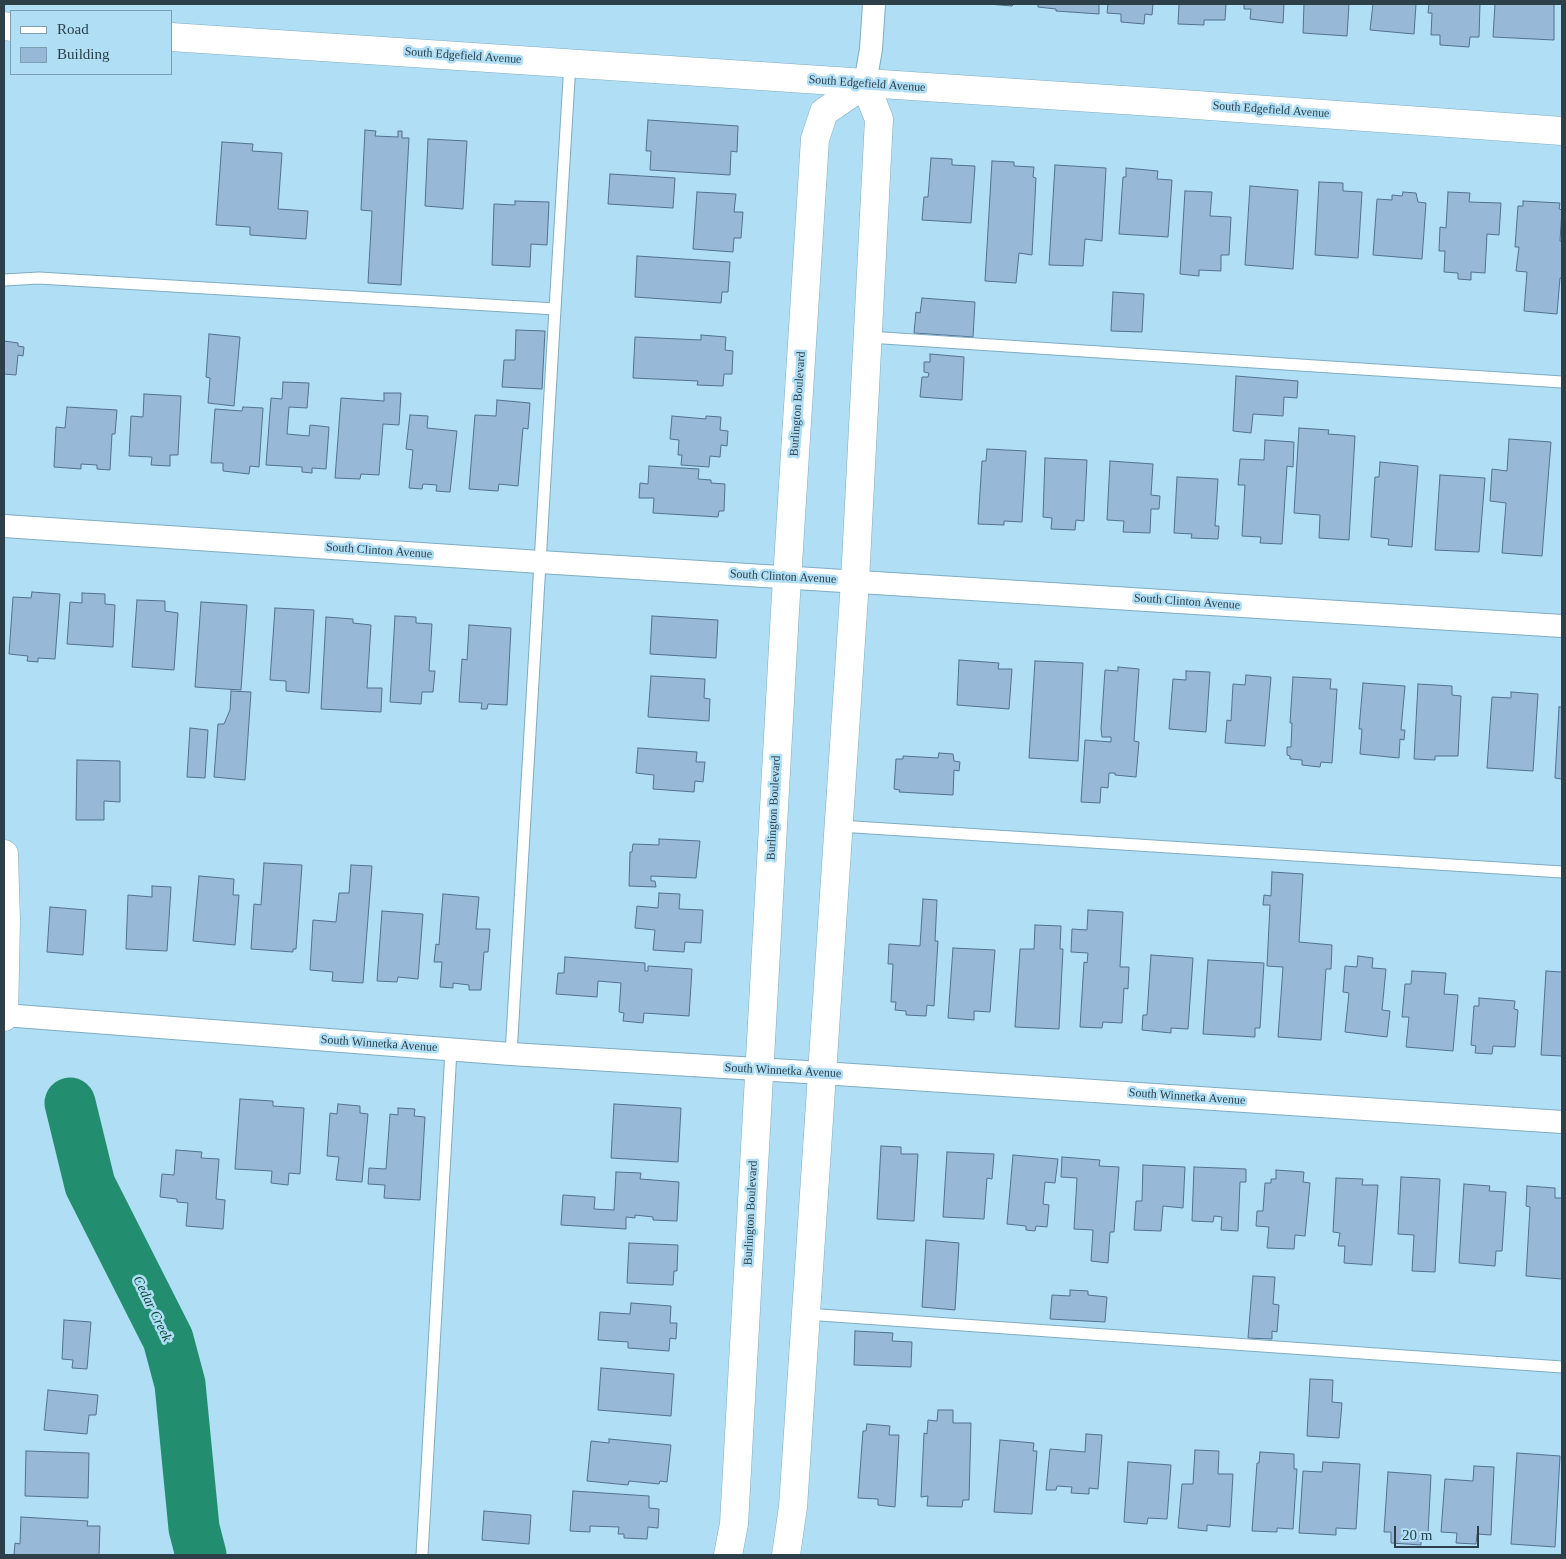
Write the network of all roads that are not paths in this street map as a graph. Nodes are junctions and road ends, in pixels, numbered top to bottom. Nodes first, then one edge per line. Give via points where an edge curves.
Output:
1 (874, 4) edge
2 (172, 37) edge
3 (570, 63) junction
4 (865, 84) junction
5 (1562, 131) edge
6 (4, 280) edge
7 (555, 309) junction
8 (868, 337) junction
9 (1562, 382) edge
10 (4, 526) edge
11 (540, 562) junction
12 (787, 577) junction
13 (855, 581) junction
14 (1562, 626) edge
15 (839, 826) junction
16 (4, 854) edge
17 (1562, 872) edge
18 (4, 1016) edge
19 (451, 1050) junction
20 (511, 1054) junction
21 (759, 1069) junction
22 (822, 1073) junction
23 (1562, 1122) edge
24 (806, 1314) junction
25 (1562, 1367) edge
26 (422, 1555) edge
27 (728, 1555) edge
28 (786, 1555) edge

1 - 4 street
2 - 3 street, South Edgefield Avenue
3 - 4 street, South Edgefield Avenue
3 - 7 lane
4 - 5 street, South Edgefield Avenue
4 - 8 street via 879,119
4 - 12 street, Burlington Boulevard via 824,112 815,139
6 - 7 lane via 39,278
7 - 11 lane
8 - 9 lane
8 - 13 street
10 - 11 street, South Clinton Avenue
11 - 12 street, South Clinton Avenue
11 - 20 lane
12 - 13 street, South Clinton Avenue
12 - 21 street, Burlington Boulevard
13 - 14 street, South Clinton Avenue
13 - 15 street
15 - 17 lane
15 - 22 street
16 - 18 street
18 - 19 street, South Winnetka Avenue
19 - 20 street, South Winnetka Avenue
19 - 26 lane
20 - 21 street, South Winnetka Avenue
21 - 22 street, South Winnetka Avenue
21 - 27 street, Burlington Boulevard via 734,1524
22 - 23 street, South Winnetka Avenue
22 - 24 street
24 - 25 lane
24 - 28 street via 793,1507

